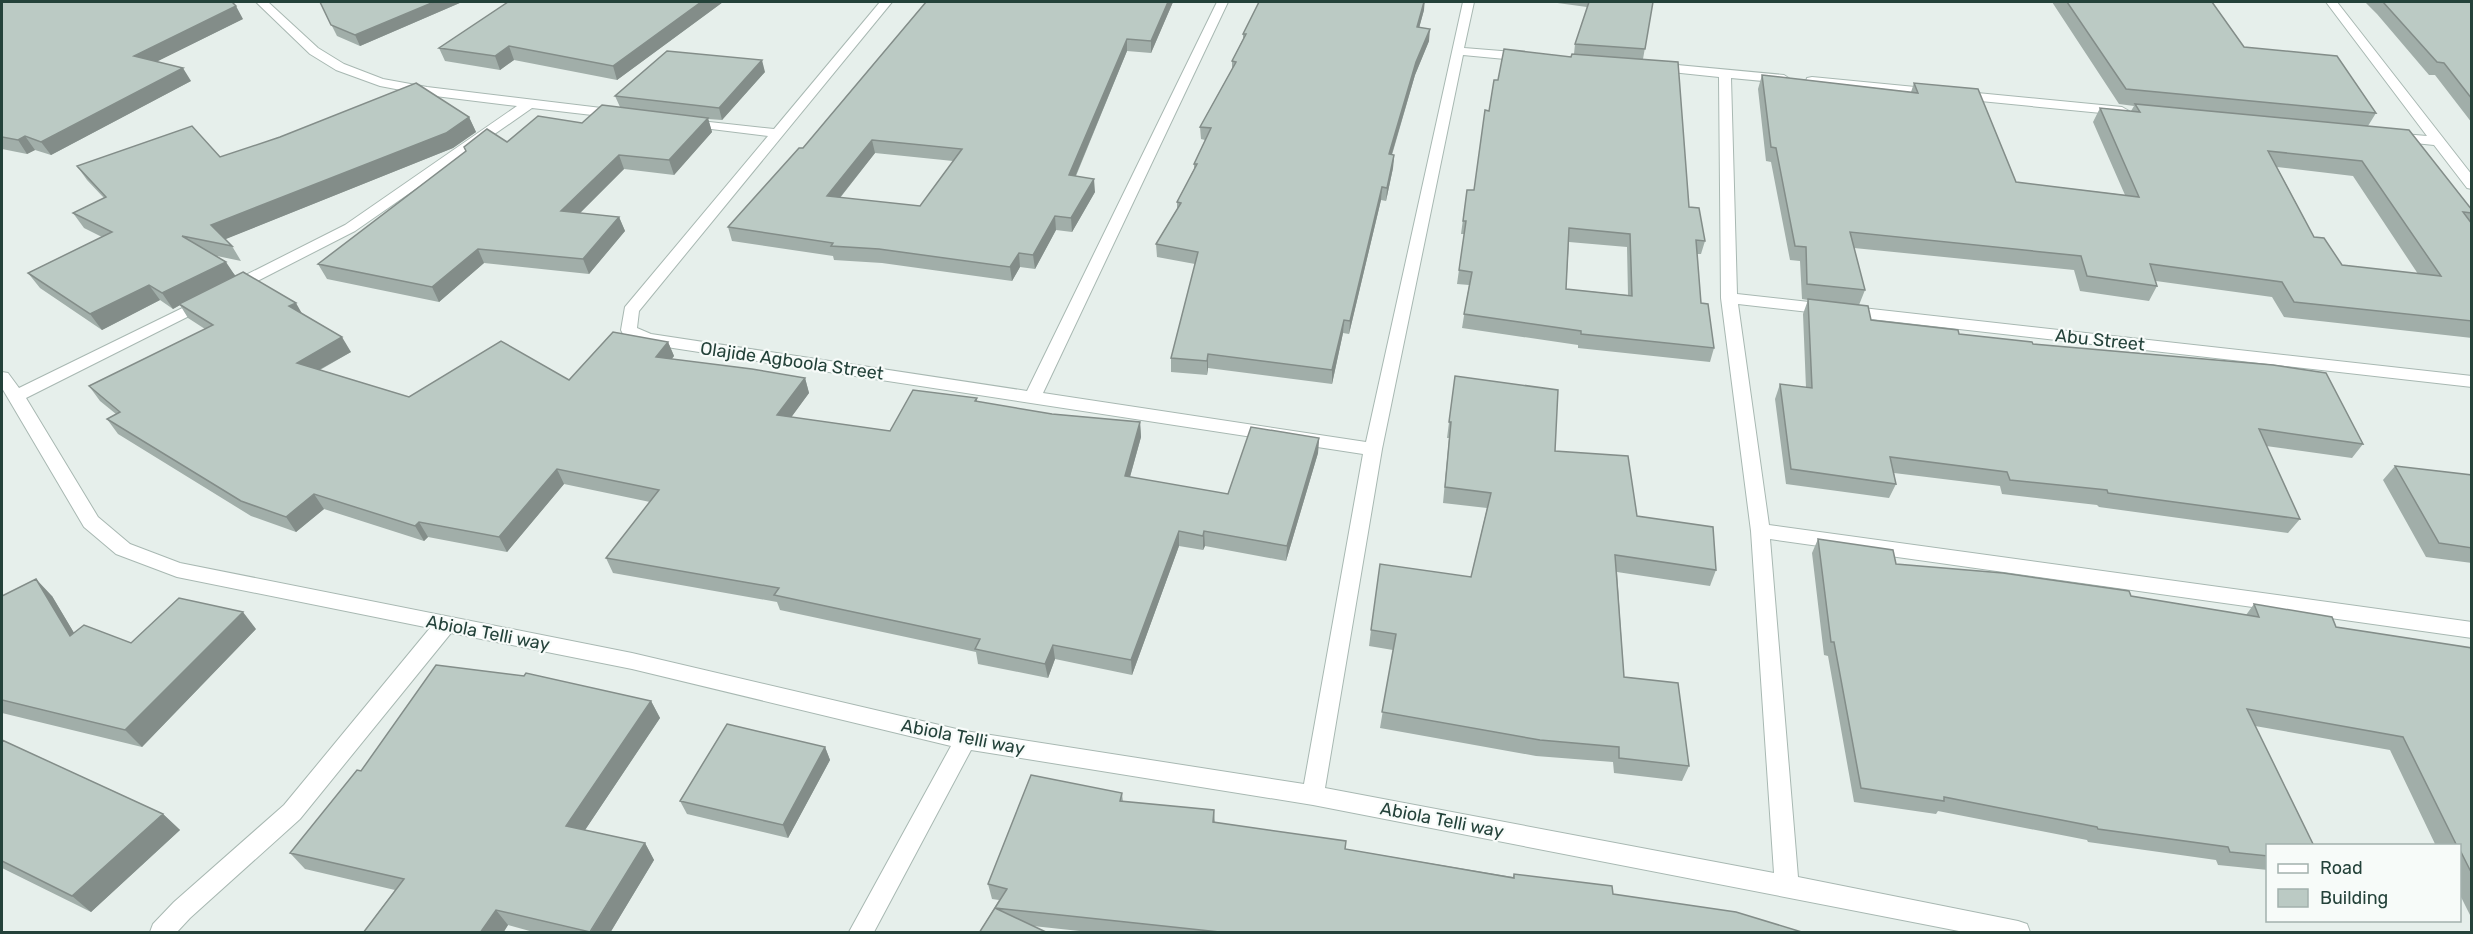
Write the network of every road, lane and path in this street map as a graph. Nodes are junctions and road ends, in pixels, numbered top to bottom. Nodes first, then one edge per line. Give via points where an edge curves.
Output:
1 (262, 2) edge
2 (886, 2) edge
3 (1223, 2) edge
4 (1468, 2) edge
5 (2331, 2) edge
6 (1457, 51) junction
7 (1540, 58) edge
8 (1646, 66) edge
9 (1725, 73) junction
10 (530, 103) junction
11 (2139, 113) edge
12 (636, 116) edge
13 (671, 120) edge
14 (777, 133) junction
15 (2376, 135) edge
16 (2435, 141) junction
17 (2472, 186) edge
18 (1729, 298) junction
19 (2, 377) edge
20 (2472, 382) edge
21 (16, 396) junction
22 (1033, 397) junction
23 (1373, 449) junction
24 (1760, 531) junction
25 (445, 625) junction
26 (2472, 630) edge
27 (965, 740) junction
28 (1313, 795) junction
29 (1787, 886) junction
30 (162, 933) edge
31 (861, 933) edge
32 (2018, 933) edge

1 - 10 street via 314,51 380,82
2 - 14 street, Olajide Agboola Street
3 - 22 street
4 - 6 street
5 - 16 street
6 - 7 street
6 - 23 street
8 - 9 street
9 - 11 street
9 - 18 street
10 - 12 street
10 - 21 street via 350,228
13 - 14 street
14 - 22 street, Olajide Agboola Street via 631,310 629,330 647,339
15 - 16 street
16 - 17 street
18 - 20 street, Abu Street
18 - 24 street
19 - 21 street, Abiola Telli way
21 - 25 street, Abiola Telli way via 92,522 123,549 177,570
22 - 23 street, Olajide Agboola Street
23 - 28 street
24 - 26 street
24 - 29 street
25 - 27 street, Abiola Telli way via 632,661
25 - 30 street via 292,812 182,910
27 - 28 street, Abiola Telli way
27 - 31 street
28 - 29 street, Abiola Telli way
29 - 32 street, Abiola Telli way

